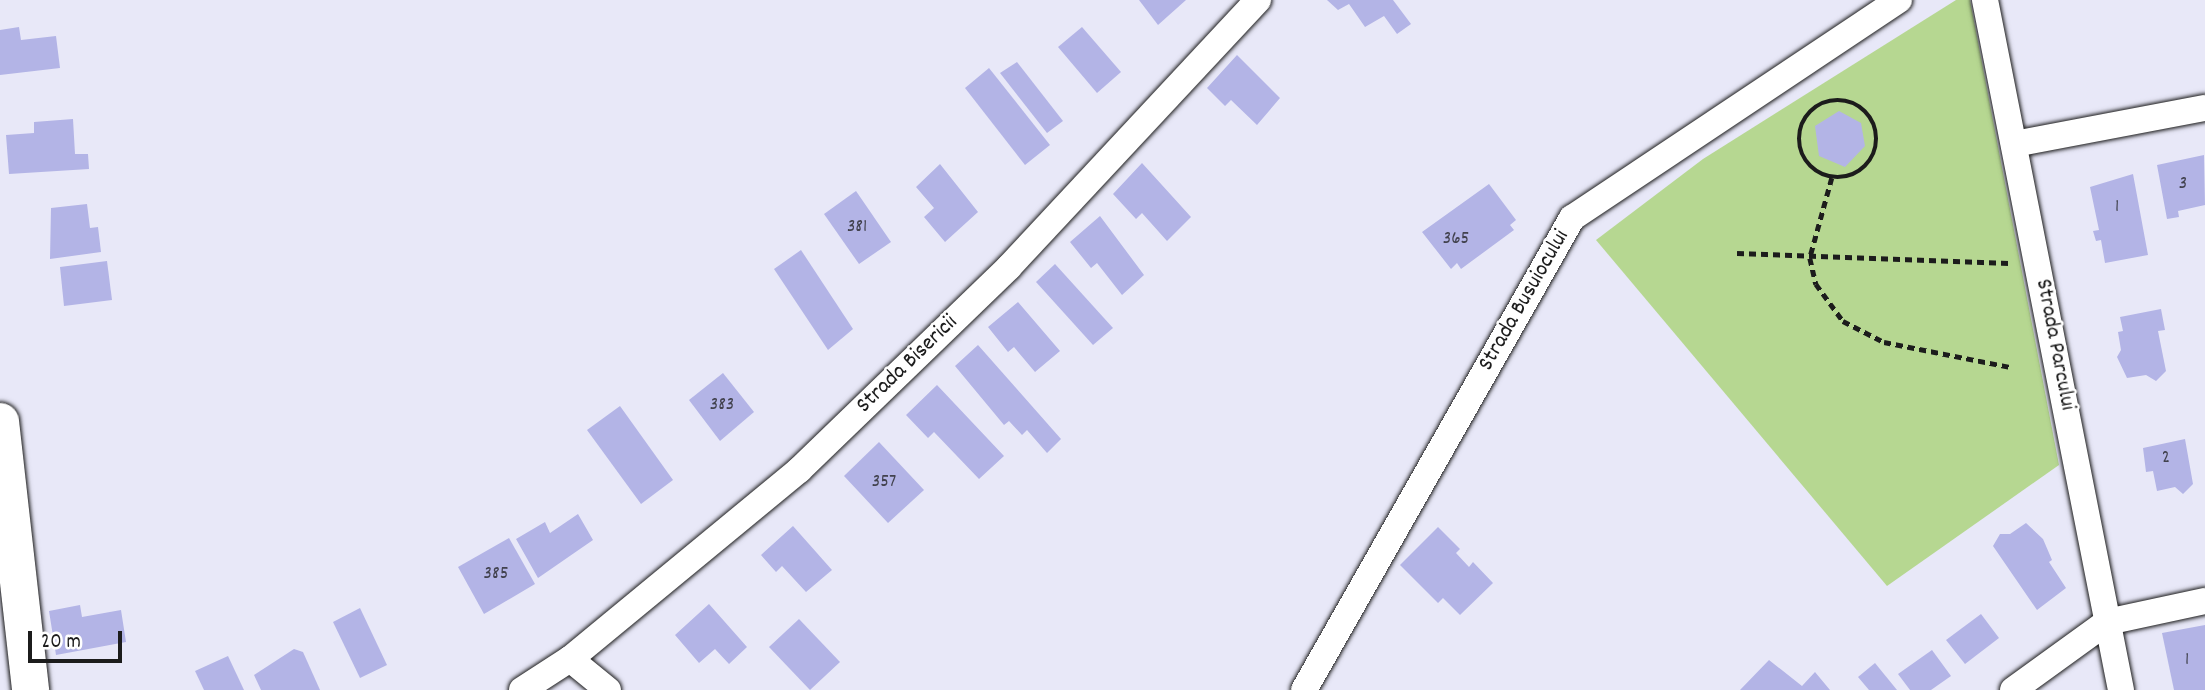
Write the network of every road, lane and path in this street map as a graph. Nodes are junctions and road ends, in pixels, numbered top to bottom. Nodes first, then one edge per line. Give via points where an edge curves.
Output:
1 (1258, 0) edge
2 (1899, 0) edge
3 (1985, 0) edge
4 (2205, 108) edge
5 (2014, 144) junction
6 (1832, 178) junction
7 (1737, 253) dead end
8 (1810, 258) junction
9 (2038, 264) junction
10 (2010, 367) dead end
11 (1, 440) edge
12 (2205, 601) edge
13 (2107, 622) junction
14 (570, 659) junction
15 (30, 690) edge
16 (522, 690) edge
17 (608, 690) edge
18 (1304, 690) edge
19 (2013, 690) edge
20 (2120, 690) edge

1 - 14 street, Strada Bisericii via 1009,267 809,460
2 - 18 street, Strada Busuiocului via 1572,218
3 - 5 street, Strada Parcului
4 - 5 street
5 - 9 street, Strada Parcului
6 - 6 path via 1845,178 1868,166 1878,141 1871,117 1862,107 1837,100 1813,108 1805,118 1799,143 1809,166
6 - 8 path
7 - 8 path
8 - 9 path
8 - 10 path via 1816,284 1843,321 1884,342
9 - 13 street, Strada Parcului
11 - 15 street
12 - 13 street
13 - 19 street
13 - 20 street, Strada Parcului
14 - 16 street, Strada Bisericii
14 - 17 street

